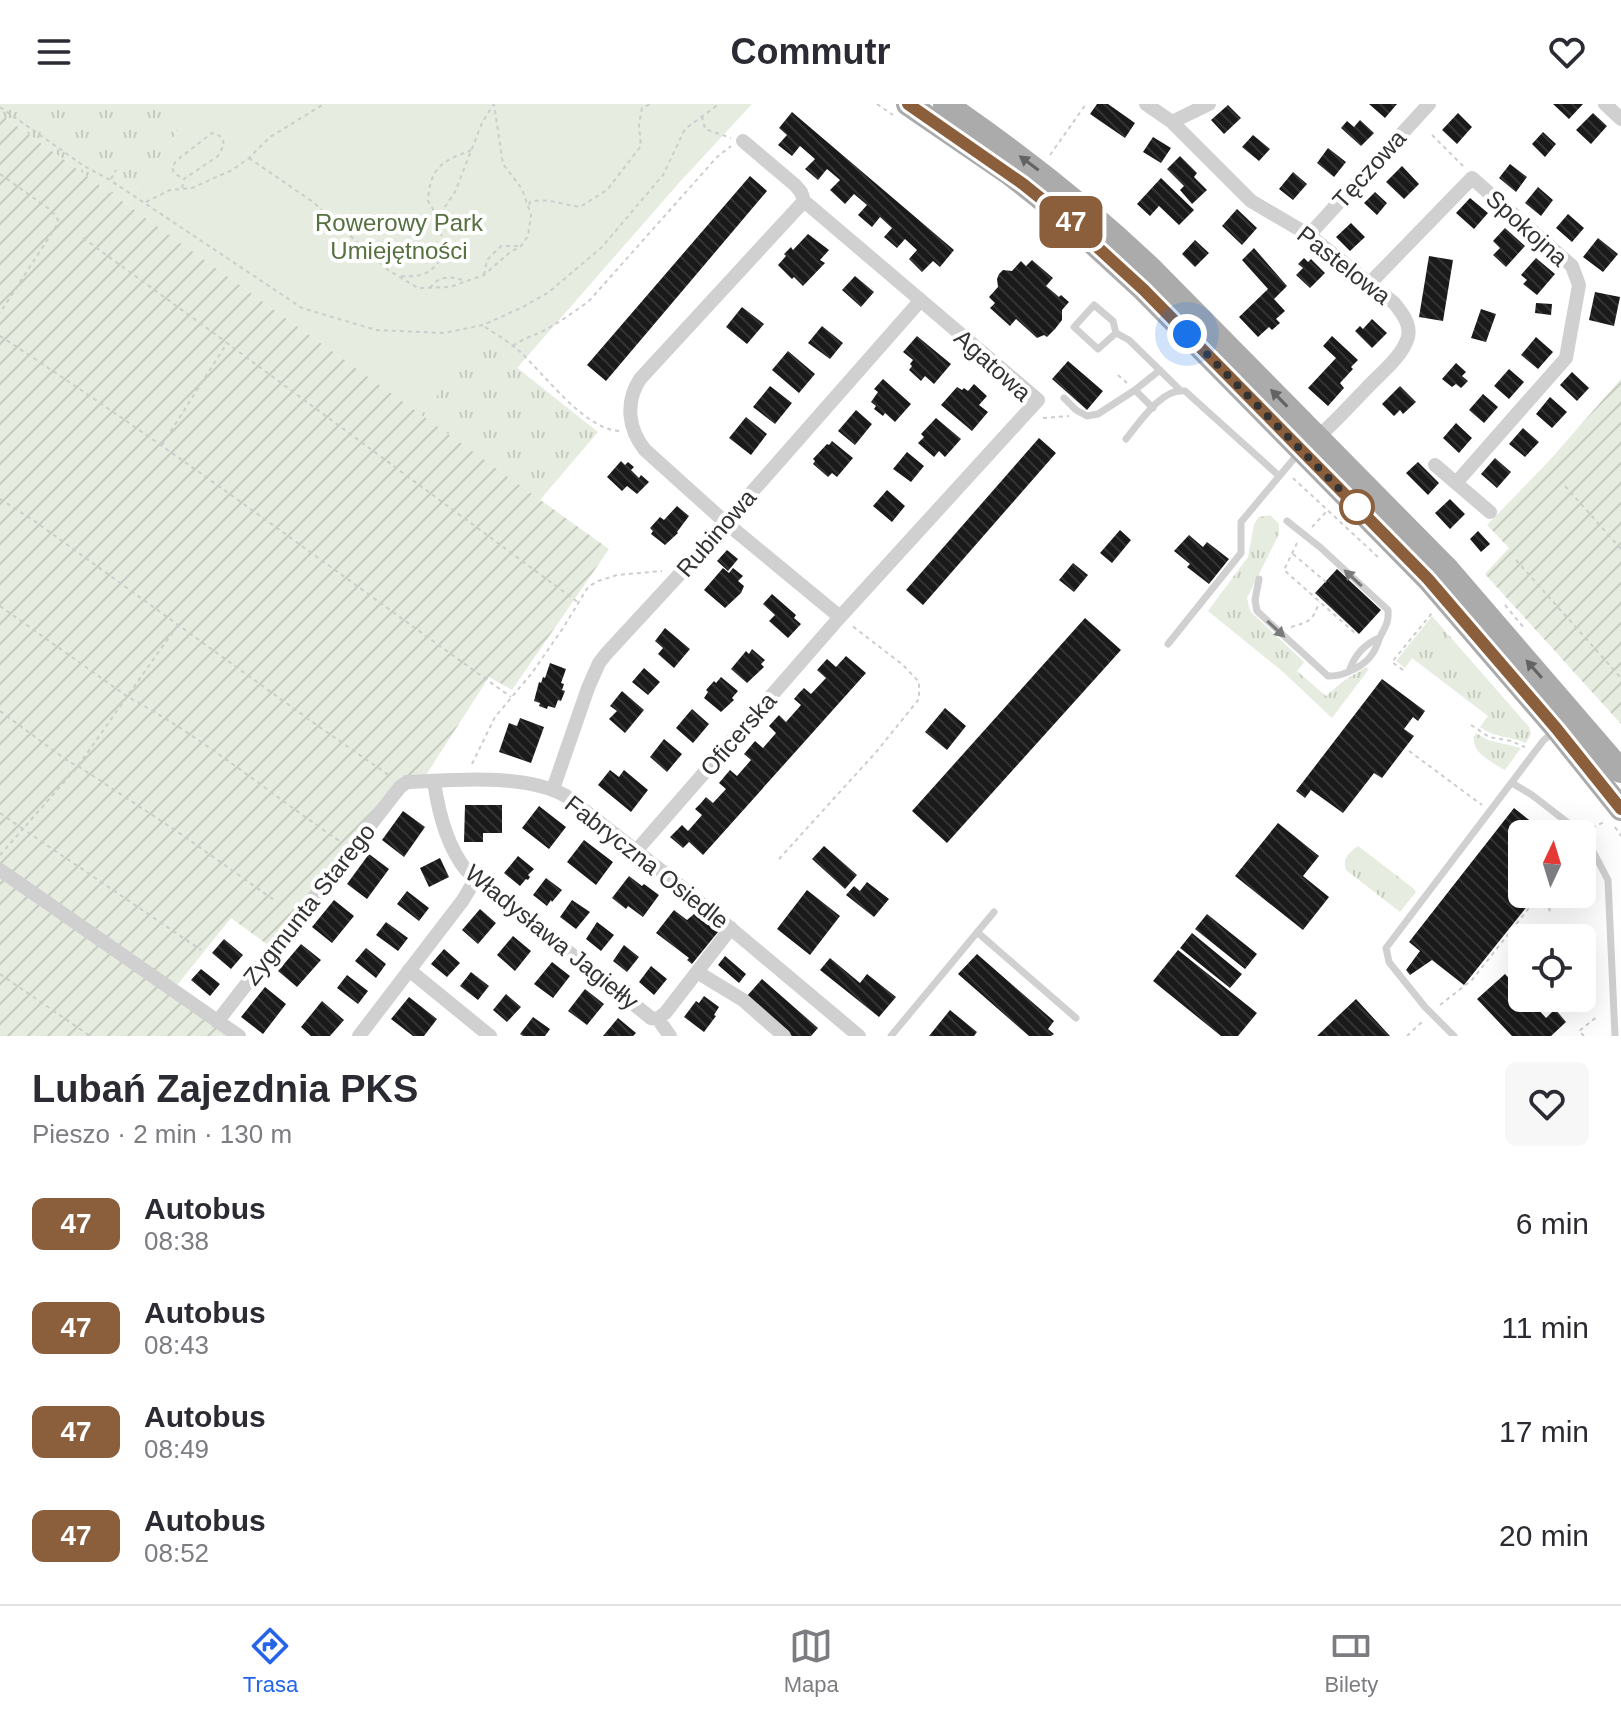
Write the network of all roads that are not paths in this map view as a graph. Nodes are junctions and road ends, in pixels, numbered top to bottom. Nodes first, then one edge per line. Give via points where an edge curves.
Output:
1 (908, 104) edge
2 (945, 104) edge
3 (1146, 104) edge
4 (1209, 104) edge
5 (1429, 104) edge
6 (1605, 104) edge
7 (1621, 119) edge
8 (1172, 122) junction
9 (743, 141) road end
10 (804, 201) junction
11 (1309, 235) junction
12 (1370, 283) junction
13 (920, 301) junction
14 (1116, 333) junction
15 (1160, 370) junction
16 (1135, 390) junction
17 (1180, 390) junction
18 (1064, 398) dead end
19 (1153, 408) junction
20 (1126, 439) dead end
21 (1309, 444) junction
22 (1435, 465) dead end
23 (1281, 472) junction
24 (1456, 483) junction
25 (1490, 512) dead end
26 (1287, 521) dead end
27 (725, 522) junction
28 (1259, 579) dead end
29 (840, 617) junction
30 (1168, 644) dead end
31 (1565, 721) junction
32 (1621, 771) edge
33 (434, 781) junction
34 (1512, 783) junction
35 (402, 785) joint
36 (553, 789) junction
37 (1615, 814) edge
38 (636, 851) junction
39 (0, 870) edge
40 (476, 878) junction
41 (994, 912) dead end
42 (731, 928) junction
43 (977, 932) junction
44 (409, 970) junction
45 (697, 972) junction
46 (1076, 1018) dead end
47 (658, 1019) junction
48 (217, 1022) junction
49 (239, 1036) edge
50 (359, 1036) edge
51 (490, 1036) edge
52 (670, 1036) edge
53 (784, 1036) edge
54 (859, 1036) edge
55 (891, 1036) edge
56 (1454, 1036) edge
57 (1615, 1036) edge

1 - 21 main road via 1069,221
21 -> 2 main road via 1116,235 1046,176
3 - 8 street, Pastelowa
4 - 8 street
5 - 11 street, Tęczowa
6 - 7 street
8 - 11 street, Pastelowa via 1251,201
9 - 10 street, Agatowa via 795,185
10 - 13 street, Agatowa
10 - 27 street via 640,379 631,397 632,424 645,450
11 - 12 street, Pastelowa
12 - 21 street, Pastelowa via 1404,317 1407,338 1396,357
12 - 24 street, Spokojna via 1472,178 1572,266 1579,285 1566,358
13 - 27 street, Rubinowa
13 - 29 street, Agatowa via 1038,400
14 - 14 lane via 1113,321 1094,305 1074,327 1098,349
14 - 15 lane
15 - 16 lane
15 - 17 lane
16 - 18 lane via 1087,416
16 - 19 lane
17 - 19 lane via 1168,393
17 - 23 lane
19 - 20 lane
21 - 23 lane
21 - 31 main road via 1428,579
22 - 24 street
23 - 30 lane via 1241,522 1241,553
24 - 25 street
28 -> 26 lane via 1257,611 1328,676 1350,669 1388,620 1388,610
27 - 29 street
27 - 36 street, Rubinowa via 599,663
29 - 38 street, Oficerska
31 - 32 main road
31 - 34 lane
31 - 37 main road
33 - 35 street, Fabryczna Osiedle
33 - 36 street, Fabryczna Osiedle via 531,783
33 - 40 street, Władysława Jagiełły via 457,857
34 - 56 lane via 1386,948 1389,962
34 - 57 lane via 1585,836 1608,880
35 - 48 street, Zygmunta Starego
36 - 38 street, Fabryczna Osiedle
38 - 42 street, Fabryczna Osiedle
39 - 48 street
40 - 44 street
40 - 47 street, Władysława Jagiełły
41 - 43 lane
42 - 45 street, Władysława Jagiełły
42 - 54 street, Fabryczna Osiedle
43 - 46 lane
43 - 55 lane
44 - 50 street
44 - 51 street
45 - 47 street, Władysława Jagiełły
45 - 53 street via 743,1000
47 - 52 street
48 - 49 street

